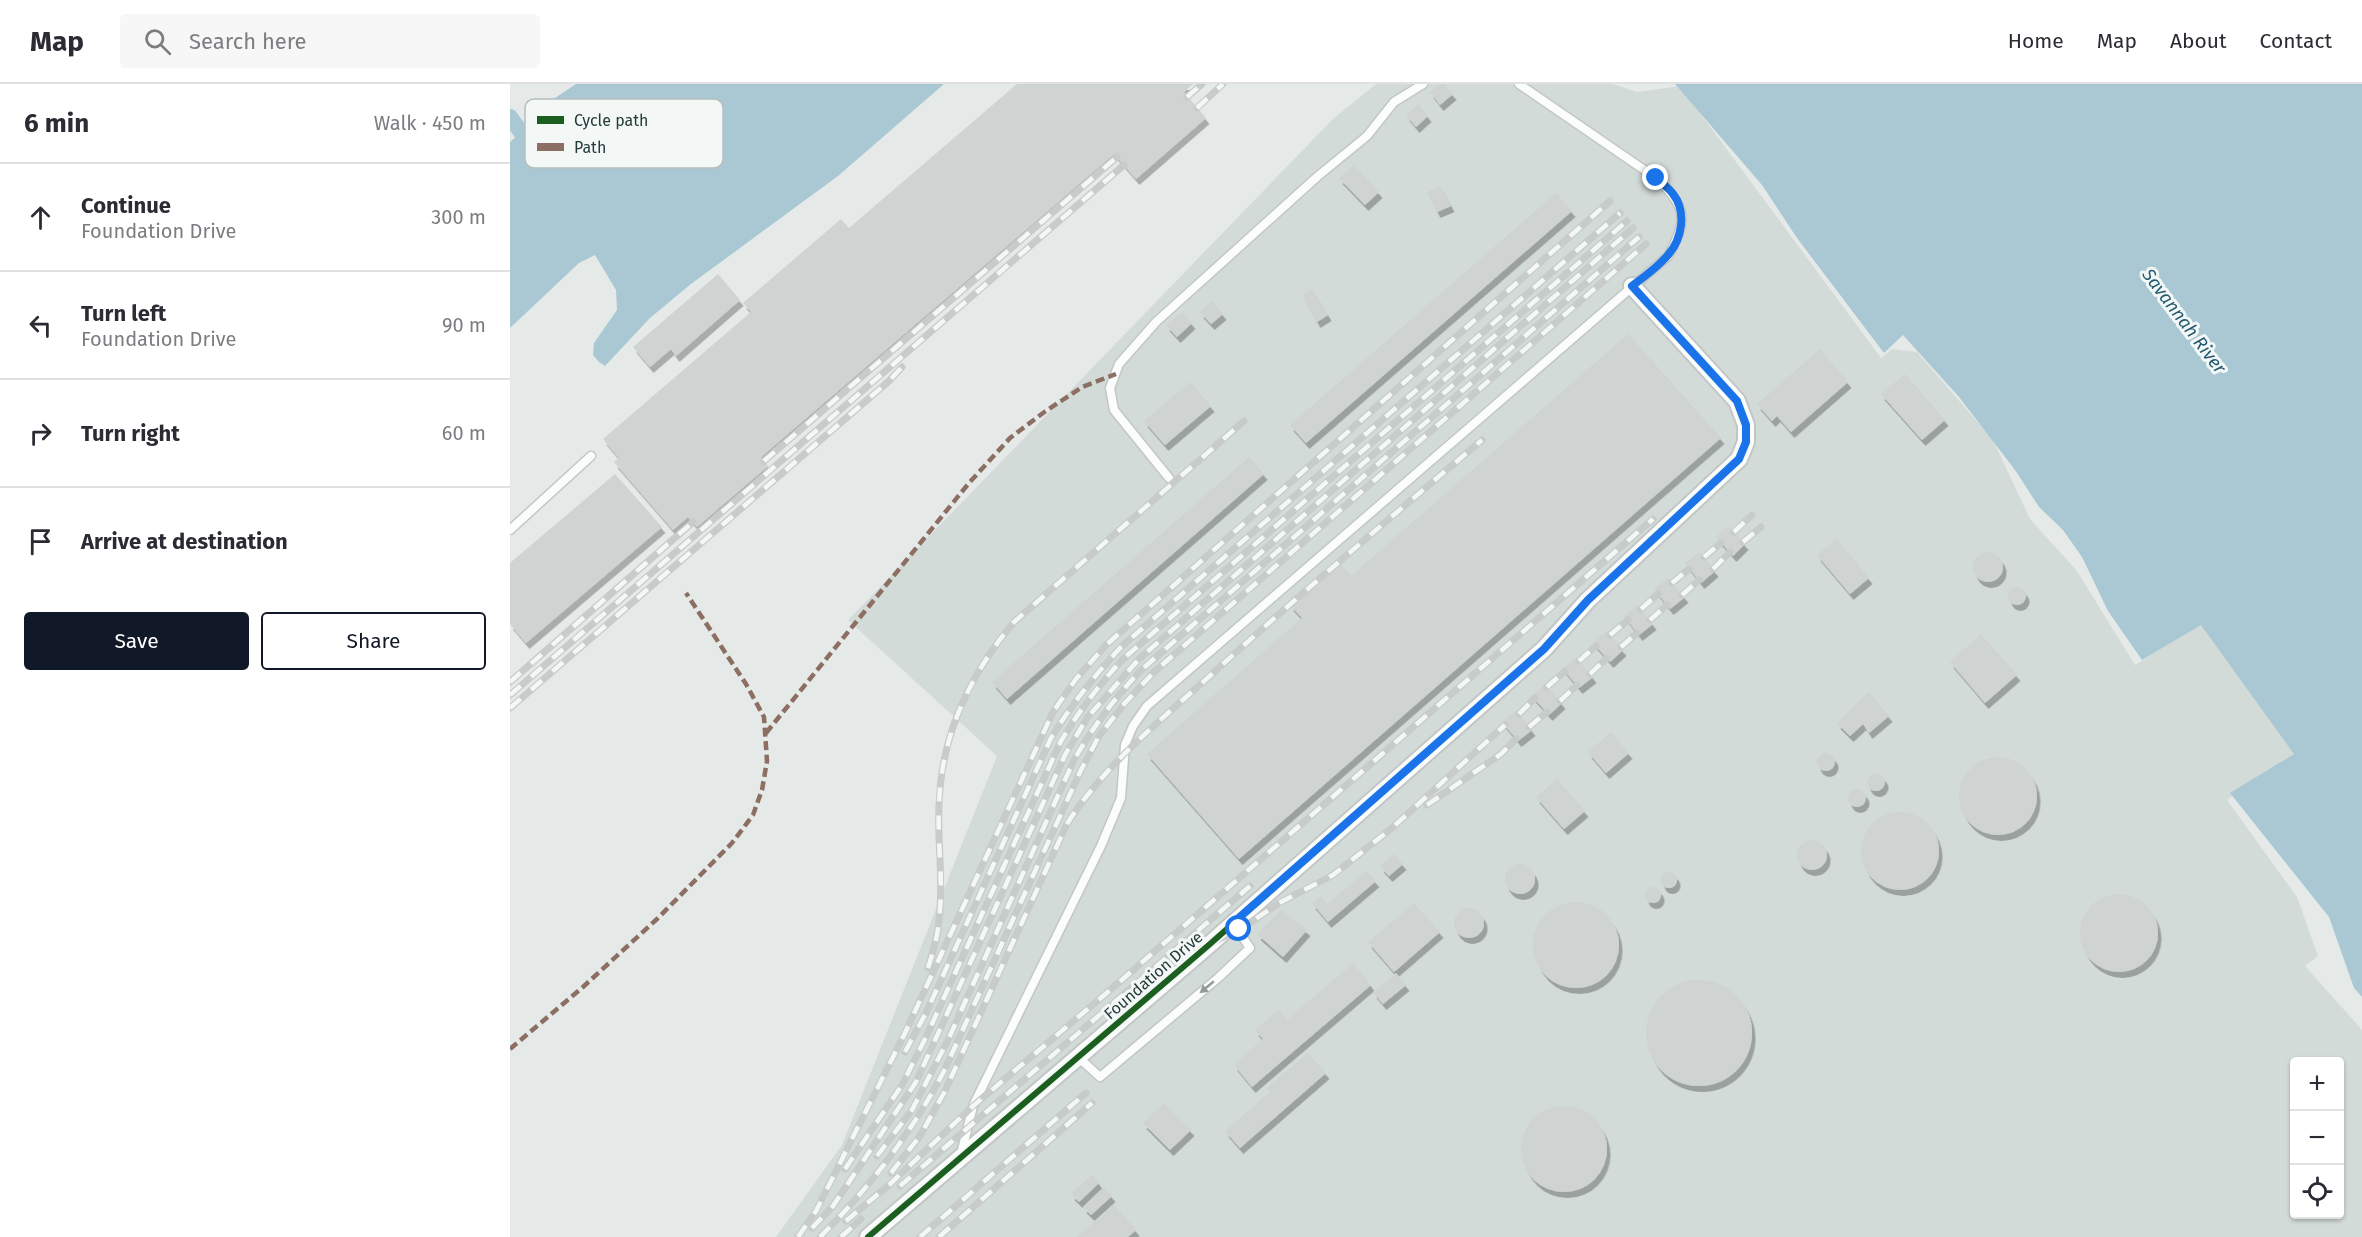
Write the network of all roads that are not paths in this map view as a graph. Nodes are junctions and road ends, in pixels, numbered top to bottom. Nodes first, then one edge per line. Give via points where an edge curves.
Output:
1 (1423, 84) edge
2 (1519, 84) edge
3 (1632, 286) junction
4 (591, 456) dead end
5 (1169, 478) dead end
6 (510, 530) edge
7 (1233, 923) junction
8 (1078, 1057) junction
9 (960, 1157) junction
10 (868, 1237) edge

1 - 5 lane via 1394,102 1367,136 1156,322 1119,364 1110,388 1114,410
2 - 3 lane via 1656,178 1673,194 1682,223 1678,239 1668,256
3 - 7 street, Foundation Drive via 1737,401 1746,425 1746,442 1739,459 1588,600 1544,649
3 - 9 lane via 1147,706 1132,726 1125,745 1121,798 1106,837 973,1106
4 - 6 lane
7 - 8 street, Foundation Drive
7 -> 8 lane via 1250,948 1218,978 1100,1077
8 - 9 street, Foundation Drive
9 - 10 street, Foundation Drive

